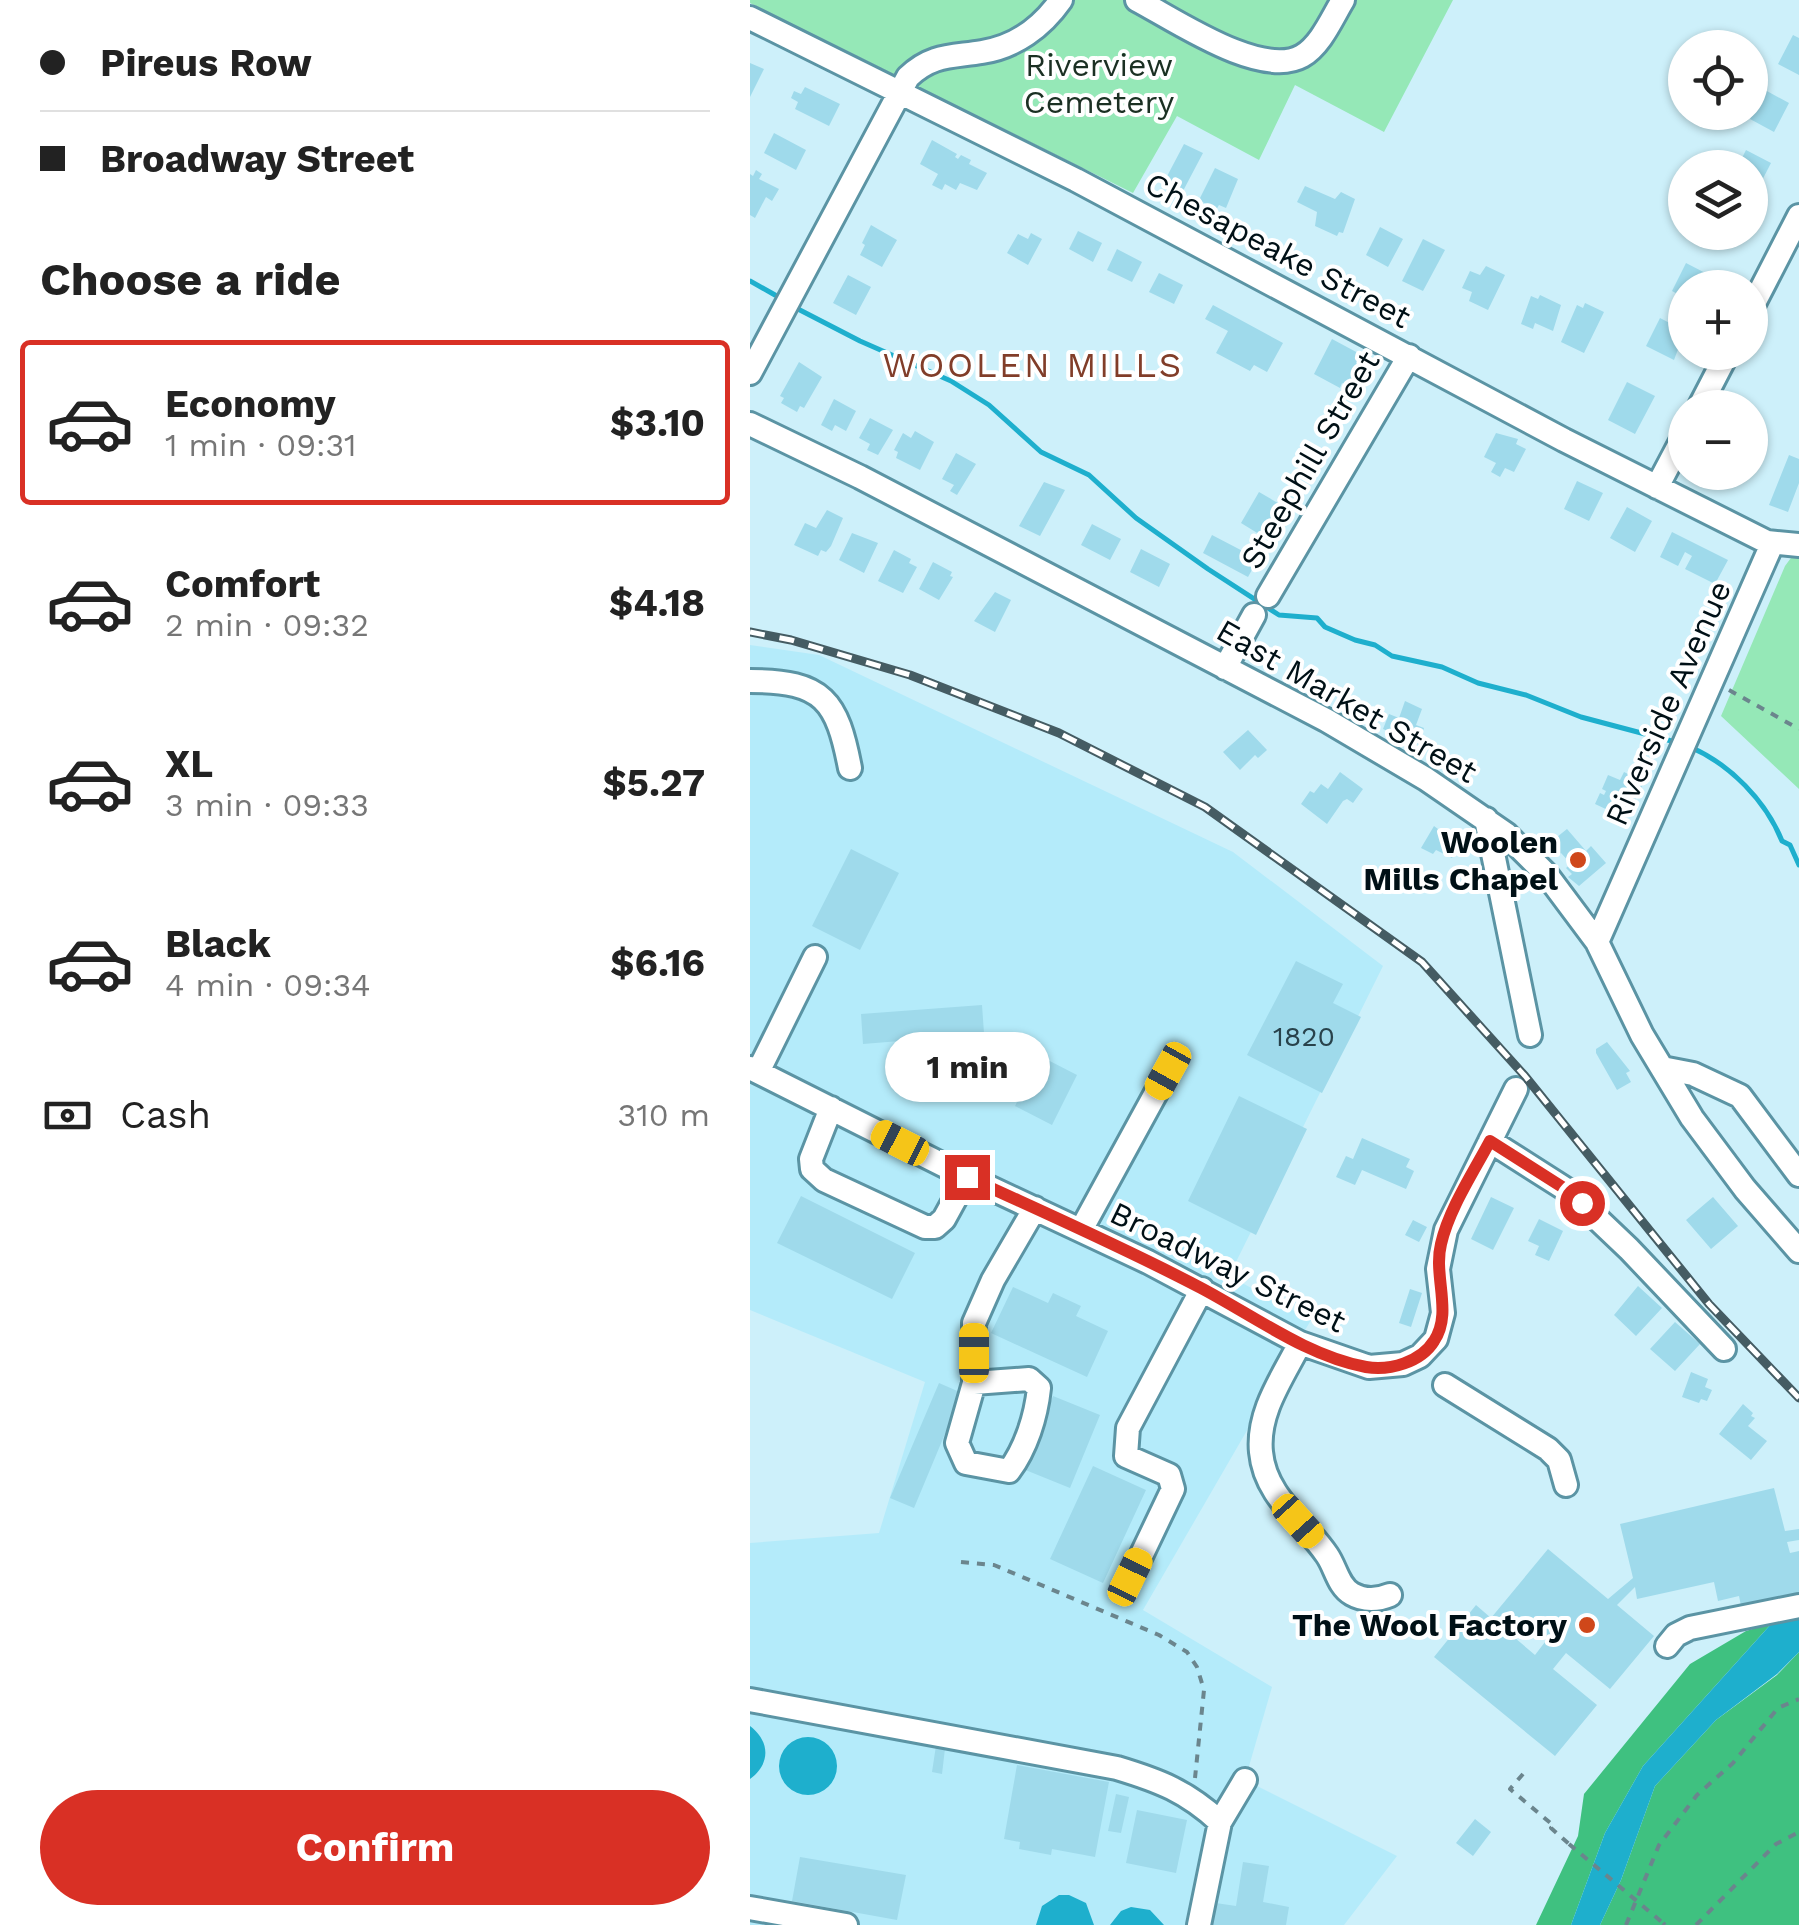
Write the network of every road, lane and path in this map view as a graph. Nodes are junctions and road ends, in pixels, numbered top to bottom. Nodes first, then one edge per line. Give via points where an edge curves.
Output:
1 (1061, 0) edge
2 (1137, 0) edge
3 (1344, 0) edge
4 (750, 18) edge
5 (900, 92) junction
6 (1799, 216) edge
7 (1768, 275) edge
8 (1409, 356) junction
9 (750, 373) edge
10 (750, 424) edge
11 (1668, 466) edge
12 (1657, 487) junction
13 (1772, 544) junction
14 (1799, 546) edge
15 (1225, 668) junction
16 (750, 681) edge
17 (1723, 686) dead end
18 (1799, 728) edge
19 (850, 768) dead end
20 (1486, 819) junction
21 (1597, 942) junction
22 (815, 958) dead end
23 (1530, 1035) dead end
24 (1662, 1068) junction
25 (754, 1070) edge
26 (1168, 1071) dead end
27 (1516, 1089) dead end
28 (831, 1108) junction
29 (1490, 1141) junction
30 (1799, 1175) edge
31 (967, 1177) junction
32 (1035, 1208) junction
33 (1081, 1230) junction
34 (1799, 1251) edge
35 (1202, 1289) junction
36 (1300, 1343) junction
37 (1724, 1349) dead end
38 (974, 1383) junction
39 (1444, 1385) dead end
40 (1566, 1485) dead end
41 (962, 1562) dead end
42 (1130, 1577) dead end
43 (1390, 1596) dead end
44 (1799, 1606) edge
45 (1668, 1646) dead end
46 (1799, 1699) edge
47 (750, 1700) edge
48 (1523, 1774) dead end
49 (1245, 1780) dead end
50 (1193, 1797) junction
51 (1220, 1822) junction
52 (1799, 1832) edge
53 (750, 1908) edge
54 (1664, 1924) edge
55 (846, 1925) edge
56 (1199, 1925) edge
57 (1626, 1925) edge
58 (1696, 1925) edge

1 - 5 street via 1025,36 920,65
2 - 3 street via 1274,64 1315,45
4 - 5 street, Chesapeake Street
5 - 8 street, Chesapeake Street
5 - 9 street
6 - 7 street
8 - 12 street, Chesapeake Street
8 - 15 street, Steephill Street
10 - 15 street, East Market Street
11 - 12 street
12 - 13 street, Chesapeake Street
13 - 14 street
13 - 21 street, Riverside Avenue
15 - 20 street, East Market Street via 1369,744
16 - 19 street via 818,694 835,710
17 - 18 path
20 - 21 street, East Market Street via 1548,875
20 - 23 street
21 - 24 street, East Market Street
22 - 25 street
24 - 30 street via 1740,1096
24 - 34 street, East Market Street via 1692,1118
25 - 28 street, Broadway Street
26 - 33 street
27 - 29 street, Broadway Street
28 - 31 street, Broadway Street
28 - 31 street via 811,1159 824,1180 935,1227
29 - 36 street, Broadway Street via 1440,1247 1443,1313 1429,1348 1403,1364 1369,1367
29 - 37 street via 1567,1190
31 - 32 street, Broadway Street
32 - 33 street, Broadway Street
32 - 38 street via 974,1323
33 - 35 street, Broadway Street
35 - 36 street, Broadway Street
35 - 42 street via 1128,1428 1126,1456 1169,1475 1172,1490
36 - 43 street via 1264,1420 1264,1469 1342,1584 1364,1599
38 - 38 street via 957,1443 966,1463 1010,1471 1039,1388 1029,1379
39 - 40 street via 1548,1449
41 - 50 path via 994,1565 1187,1652 1204,1690
44 - 45 street via 1690,1628
46 - 57 path via 1778,1708 1668,1833
47 - 50 street via 1117,1768
48 - 54 path, bridge via 1510,1789
49 - 51 street
50 - 51 street
51 - 56 street
52 - 58 path via 1776,1844
53 - 55 street

